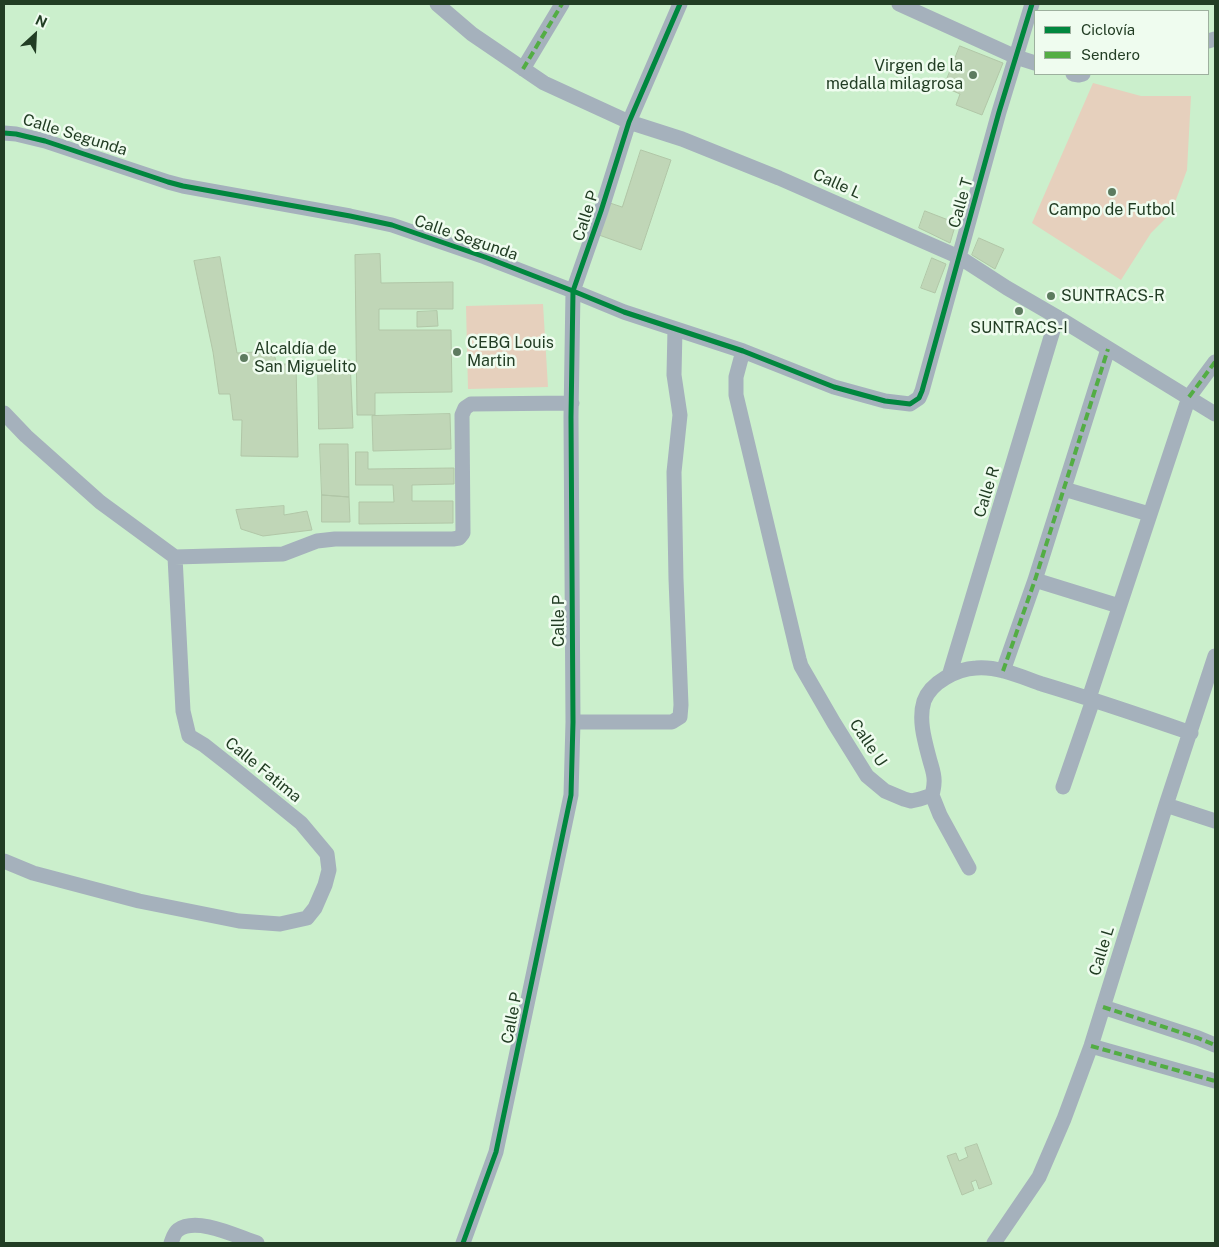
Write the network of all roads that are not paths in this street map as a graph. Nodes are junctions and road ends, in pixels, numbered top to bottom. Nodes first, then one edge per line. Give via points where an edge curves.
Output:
1 (438, 4) edge
2 (562, 4) edge
3 (680, 4) edge
4 (899, 4) edge
5 (1032, 4) edge
6 (1016, 57) junction
7 (1034, 63) edge
8 (523, 69) junction
9 (629, 122) junction
10 (4, 133) edge
11 (959, 257) junction
12 (573, 291) junction
13 (1057, 317) junction
14 (675, 329) junction
15 (1108, 348) junction
16 (743, 351) junction
17 (1215, 362) edge
18 (1189, 397) junction
19 (572, 403) junction
20 (910, 404) joint
21 (4, 413) edge
22 (1215, 414) edge
23 (1064, 489) junction
24 (1149, 514) junction
25 (175, 557) junction
26 (1035, 580) junction
27 (1119, 606) junction
28 (1215, 656) edge
29 (1003, 671) junction
30 (950, 676) junction
31 (1091, 699) junction
32 (573, 722) junction
33 (1191, 733) junction
34 (1063, 787) dead end
35 (932, 795) junction
36 (1166, 805) junction
37 (1215, 821) edge
38 (4, 861) edge
39 (969, 868) dead end
40 (1103, 1007) junction
41 (1215, 1045) edge
42 (1091, 1046) junction
43 (1215, 1081) edge
44 (174, 1237) edge
45 (257, 1243) edge
46 (463, 1243) edge
47 (994, 1243) edge

1 - 8 street, Calle L via 472,34
2 - 8 street
3 - 9 street, Calle P
4 - 6 street
5 - 6 street, Calle T
6 - 7 street
6 - 11 street, Calle T
8 - 9 street, Calle L via 544,83
9 - 11 street, Calle L via 682,138
9 - 12 street, Calle P
10 - 12 street, Calle Segunda via 45,141 184,186 392,225 485,256
11 - 13 street, Calle L
11 - 20 street, Calle T via 922,391 919,398
12 - 14 street, Calle Segunda
12 - 19 street, Calle P
13 - 15 street, Calle L
13 - 30 street, Calle R
14 - 16 street, Calle Segunda
14 - 32 street via 674,375 680,415 674,472 680,717 672,722
15 - 18 street, Calle L
15 - 23 street
16 - 20 street, Calle Segunda via 834,387 885,401
16 - 35 street, Calle U via 736,377 736,395 801,666 867,776 886,791 904,799 911,801
17 - 18 street
18 - 22 street, Calle L
18 - 24 street
19 - 25 street via 471,404 465,408 462,415 463,533 459,538 335,539 317,541 283,554
19 - 32 street, Calle P
21 - 25 street via 100,502
23 - 24 street
23 - 26 street
24 - 27 street
25 - 38 street, Calle Fatima via 183,712 189,736 301,823 327,854 329,870 326,885 315,908 307,918 280,924 239,921 139,901 33,873
26 - 27 street
26 - 29 street
27 - 31 street
28 - 33 street, Calle L
29 - 30 street via 975,668
29 - 31 street
30 - 35 street via 929,691 922,712 922,728 934,775
31 - 33 street
31 - 34 street
32 - 46 street, Calle P via 571,795 512,1082 496,1152
33 - 36 street, Calle L
35 - 39 street
36 - 37 street
36 - 40 street, Calle L
40 - 41 street
40 - 42 street, Calle L
42 - 43 street
42 - 47 street, Calle L via 1039,1177
44 - 45 street via 184,1227 196,1225

